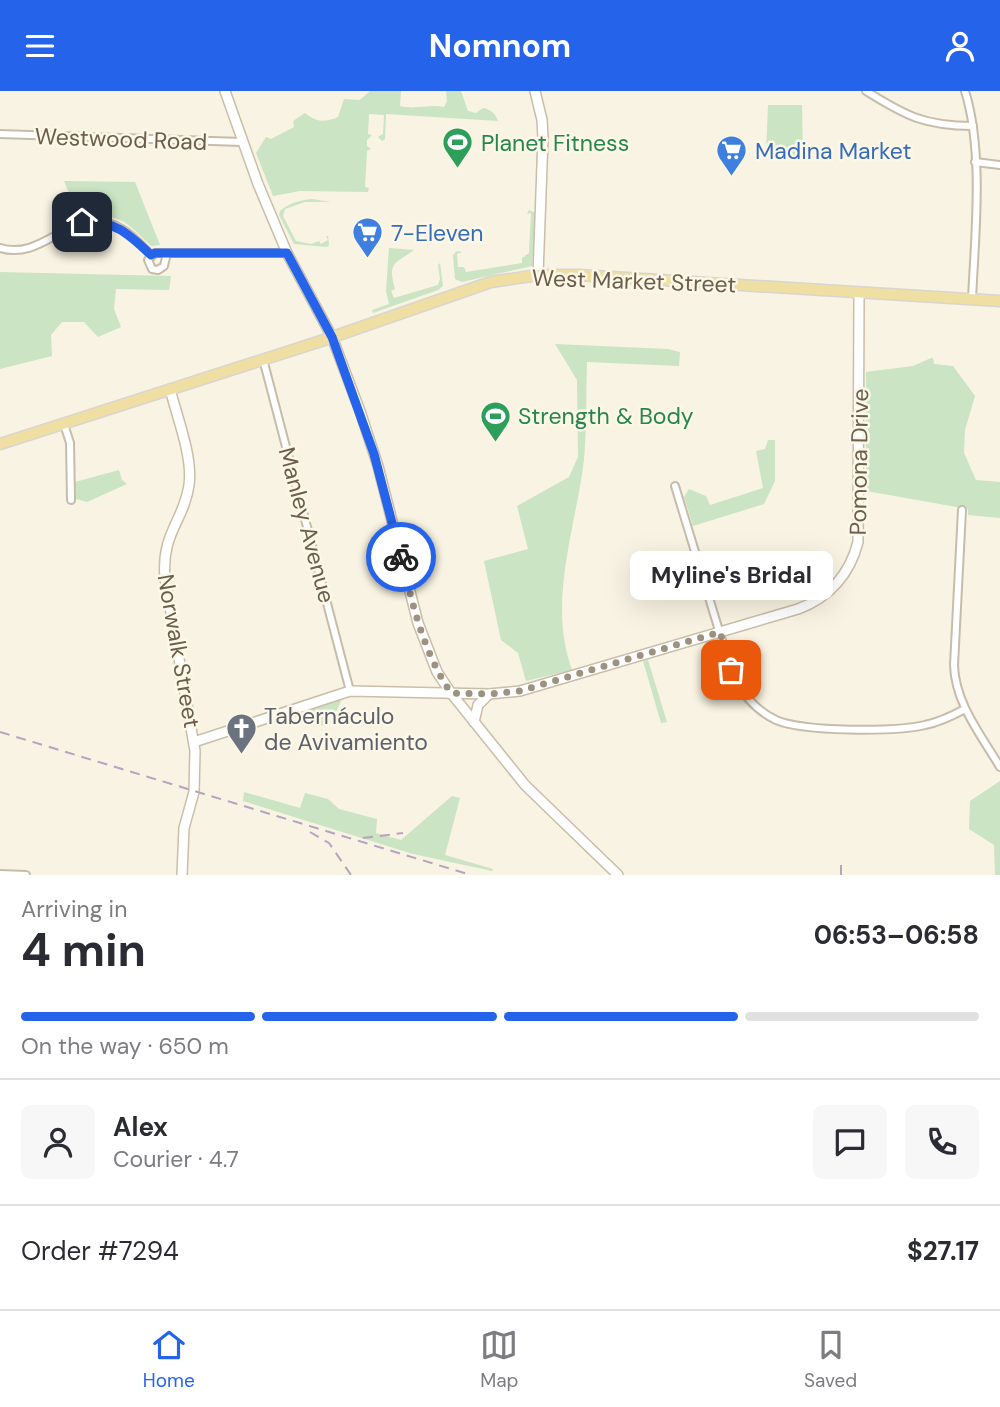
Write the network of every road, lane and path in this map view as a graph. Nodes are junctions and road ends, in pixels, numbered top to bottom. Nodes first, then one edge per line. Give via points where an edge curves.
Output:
1 (225, 91) edge
2 (535, 91) edge
3 (866, 91) edge
4 (965, 91) edge
5 (973, 126) junction
6 (0, 134) edge
7 (242, 142) junction
8 (975, 162) junction
9 (1000, 165) edge
10 (0, 248) edge
11 (167, 253) junction
12 (287, 253) junction
13 (151, 255) junction
14 (538, 275) junction
15 (859, 293) junction
16 (972, 299) junction
17 (1000, 302) edge
18 (332, 337) junction
19 (263, 359) junction
20 (170, 389) junction
21 (64, 424) junction
22 (0, 444) edge
23 (675, 486) dead end
24 (71, 500) dead end
25 (962, 510) dead end
26 (720, 632) junction
27 (350, 691) junction
28 (451, 693) junction
29 (489, 694) junction
30 (965, 709) junction
31 (474, 722) junction
32 (194, 742) junction
33 (1000, 767) edge
34 (0, 874) edge
35 (26, 875) edge
36 (182, 875) edge
37 (618, 875) edge

1 - 7 street
2 - 14 street via 543,138
3 - 5 street via 916,119
4 - 5 street
5 - 8 street
6 - 7 street, Westwood Road
7 - 12 street
8 - 9 street
8 - 16 street
10 - 13 street via 31,249 75,224 97,222 122,229
11 - 12 street
11 - 13 street
11 - 13 street via 167,263 158,270 149,266
12 - 18 street
14 - 15 main road, West Market Street
14 - 18 main road, West Market Street via 491,282
15 - 16 main road, West Market Street
15 - 26 street, Pomona Drive via 860,527 851,563 816,602
16 - 17 main road, West Market Street
18 - 19 main road, West Market Street
18 - 28 street via 374,454 418,623 430,658
19 - 20 main road, West Market Street
19 - 27 street, Manley Avenue
20 - 21 main road, West Market Street
20 - 32 street, Norwalk Street via 189,481 167,543 164,566
21 - 22 main road, West Market Street
21 - 24 street via 70,443
23 - 26 street
25 - 30 street via 954,665
26 - 29 street, Pomona Drive via 530,689
26 - 30 street via 733,676 745,696 769,716 792,726 915,727
27 - 28 street, Pomona Drive
27 - 32 street, Pomona Drive
28 - 29 street, Pomona Drive
28 - 31 street
29 - 31 street via 478,705
30 - 33 street
31 - 37 street via 537,798
32 - 36 street, Norwalk Street via 194,792 184,828
34 - 35 street

